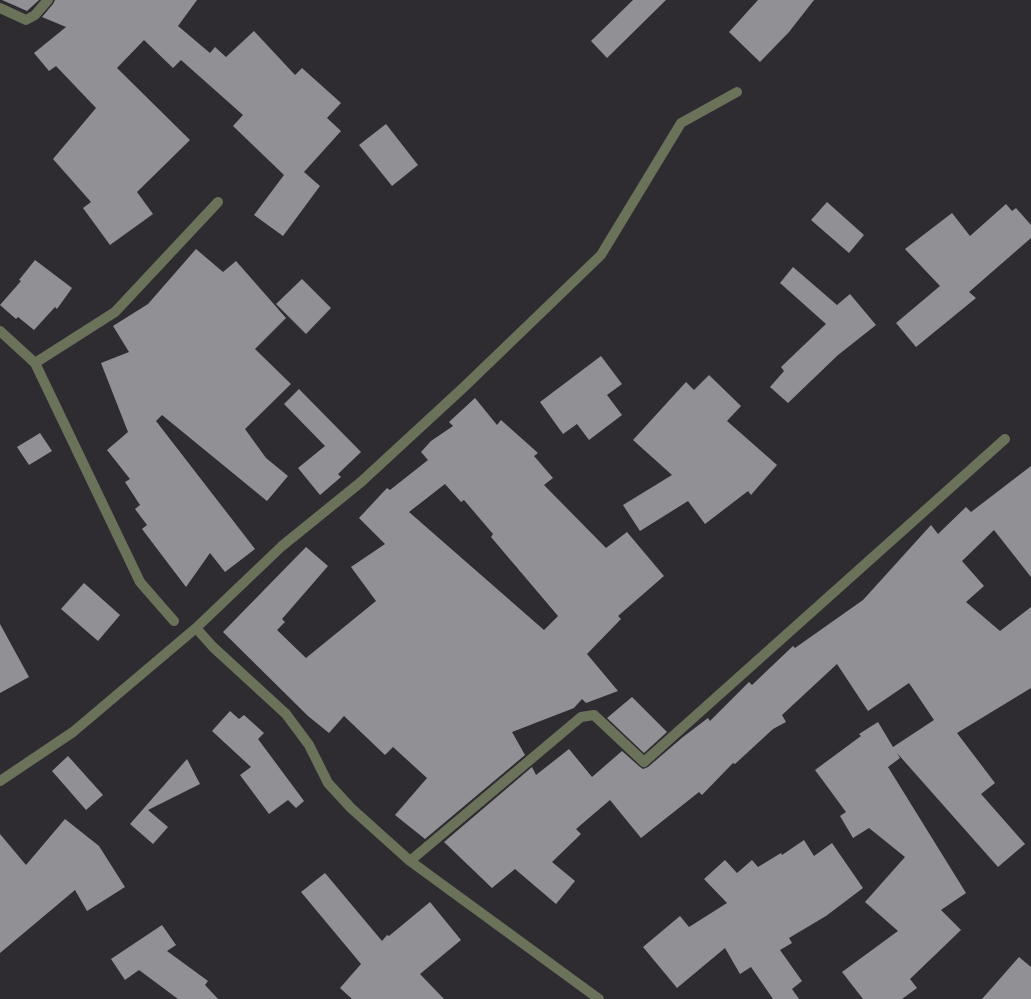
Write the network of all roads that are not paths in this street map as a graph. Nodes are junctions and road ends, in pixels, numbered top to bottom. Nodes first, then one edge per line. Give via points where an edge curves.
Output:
1 (48, 0) edge
2 (0, 8) edge
3 (737, 92) dead end
4 (218, 202) dead end
5 (0, 332) edge
6 (34, 363) junction
7 (1005, 439) dead end
8 (174, 622) dead end
9 (196, 628) junction
10 (0, 781) edge
11 (410, 861) junction
12 (599, 999) edge

1 - 2 street via 26,20
3 - 9 street via 681,123 600,254 464,387 361,482 282,546
4 - 6 street via 115,312
5 - 6 street
6 - 8 street via 140,582
7 - 11 street via 644,762 594,715 581,717
9 - 10 street via 73,732
9 - 11 street via 286,714 309,745 328,783
11 - 12 street

